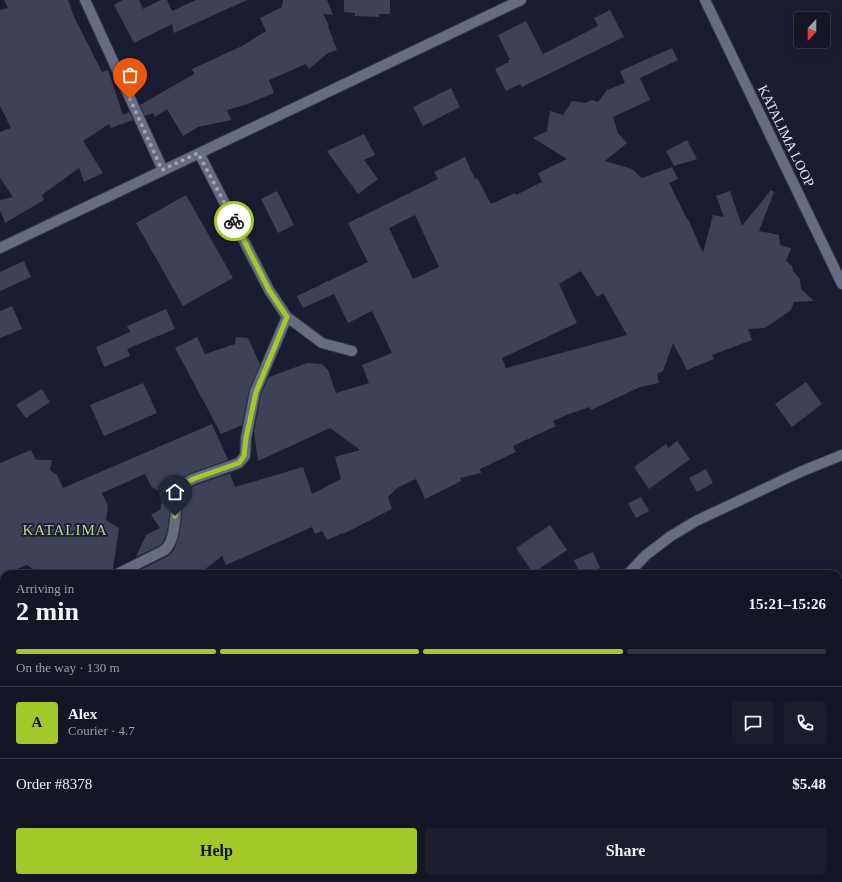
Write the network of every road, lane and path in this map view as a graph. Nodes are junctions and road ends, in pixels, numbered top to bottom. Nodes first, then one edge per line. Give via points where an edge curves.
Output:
1 (85, 0) edge
2 (521, 0) edge
3 (706, 0) edge
4 (198, 153) junction
5 (162, 170) junction
6 (0, 248) edge
7 (842, 284) edge
8 (287, 317) junction
9 (352, 351) dead end
10 (842, 455) edge
11 (125, 570) edge
12 (632, 570) edge

1 - 5 street
2 - 4 street
3 - 7 street, KATALIMA LOOP
4 - 5 street
4 - 8 street via 269,290
5 - 6 street
8 - 9 street via 322,343
8 - 11 street via 256,392 244,456 239,463 182,485 170,545
10 - 12 street via 696,521 671,536

